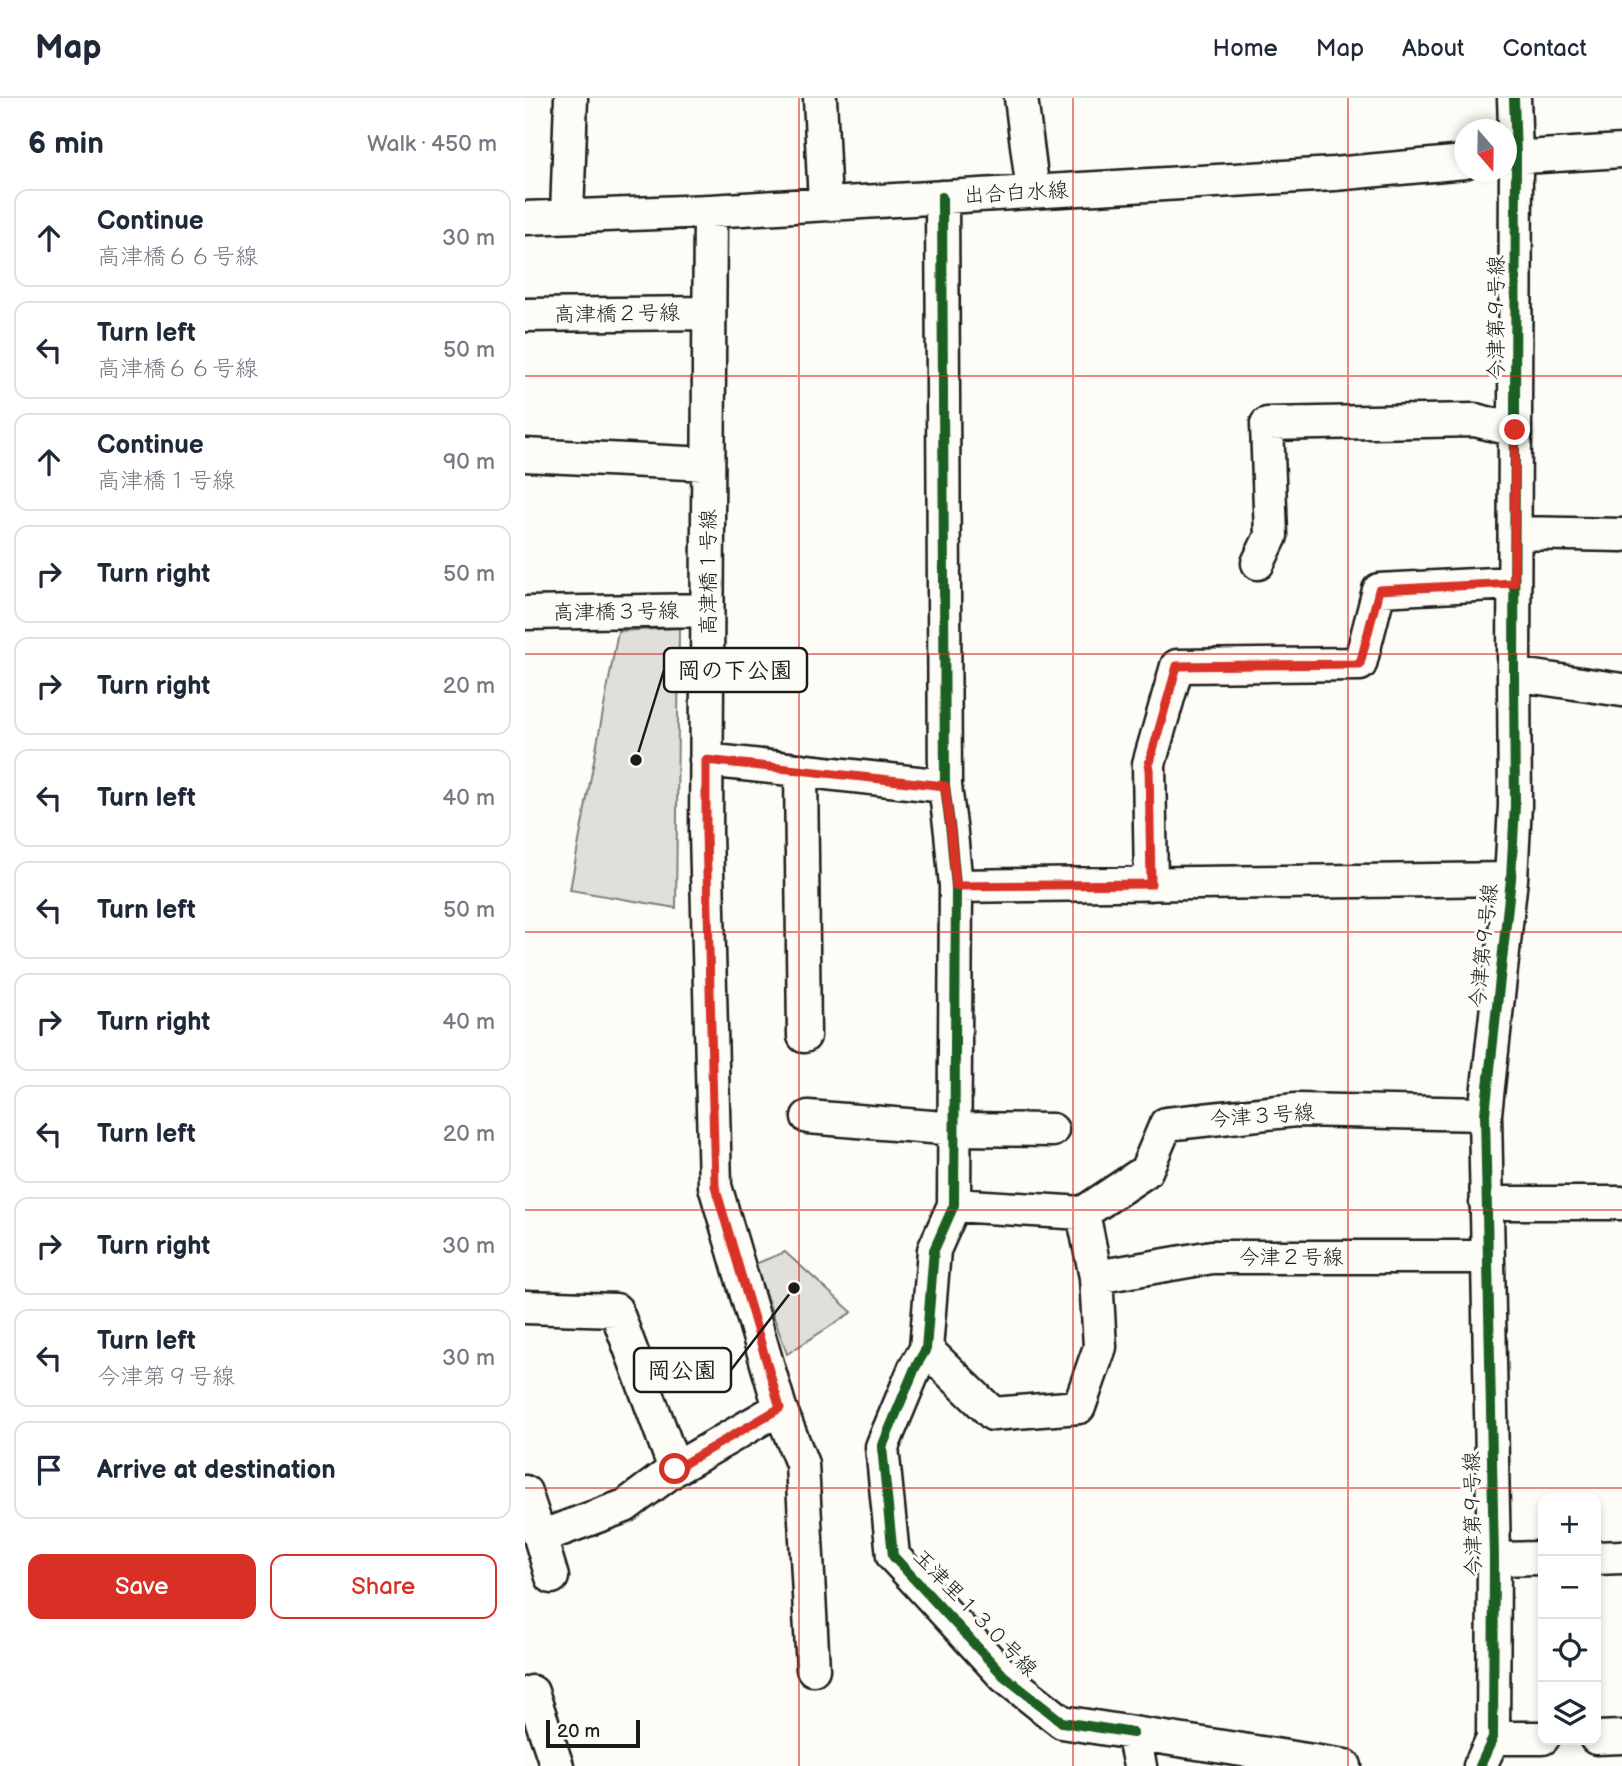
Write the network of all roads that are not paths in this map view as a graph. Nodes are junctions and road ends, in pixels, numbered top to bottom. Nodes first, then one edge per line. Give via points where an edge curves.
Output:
1 (820, 98) edge
2 (1021, 98) edge
3 (1514, 98) edge
4 (575, 100) edge
5 (1513, 119) edge
6 (1622, 151) edge
7 (1517, 157) edge
8 (1454, 163) edge
9 (1511, 182) edge
10 (1033, 192) junction
11 (942, 197) junction
12 (825, 204) junction
13 (710, 211) junction
14 (567, 216) junction
15 (525, 218) edge
16 (709, 313) junction
17 (525, 315) edge
18 (1515, 430) junction
19 (525, 455) edge
20 (708, 464) junction
21 (1514, 533) junction
22 (1622, 536) edge
23 (1258, 563) dead end
24 (1514, 583) junction
25 (708, 610) junction
26 (525, 613) edge
27 (1514, 674) junction
28 (1622, 690) edge
29 (706, 760) junction
30 (801, 770) junction
31 (945, 786) junction
32 (1511, 879) junction
33 (1151, 884) junction
34 (956, 886) junction
35 (804, 1036) dead end
36 (1485, 1114) junction
37 (808, 1117) dead end
38 (955, 1129) junction
39 (1052, 1130) dead end
40 (1486, 1203) junction
41 (1622, 1203) edge
42 (954, 1205) junction
43 (1083, 1213) junction
44 (1487, 1257) junction
45 (1096, 1277) junction
46 (525, 1307) edge
47 (926, 1349) junction
48 (780, 1408) junction
49 (675, 1469) junction
50 (525, 1492) edge
51 (540, 1537) junction
52 (1622, 1557) edge
53 (1538, 1558) edge
54 (1601, 1558) edge
55 (1494, 1559) junction
56 (552, 1577) dead end
57 (813, 1669) dead end
58 (532, 1692) dead end
59 (1133, 1733) junction
60 (1622, 1737) edge
61 (1601, 1738) edge
62 (1538, 1739) edge
63 (1486, 1752) edge
64 (557, 1766) edge
65 (1140, 1766) edge
66 (1345, 1766) edge

1 - 12 street
2 - 10 street
3 - 5 street, 今津第９号線
4 - 14 street
6 - 7 street
8 - 10 street, 出合白水線
9 - 18 street, 今津第９号線
10 - 11 street, 出合白水線
11 - 12 street, 出合白水線
11 - 31 street
12 - 13 street, 出合白水線
13 - 14 street, 出合白水線
13 - 16 street, 高津橋１号線
14 - 15 street, 出合白水線
16 - 17 street, 高津橋２号線
16 - 20 street, 高津橋１号線
18 - 21 street, 今津第９号線
18 - 23 street via 1475,420 1267,424 1271,536
19 - 20 street
20 - 25 street, 高津橋１号線
21 - 22 street
21 - 24 street, 今津第９号線
24 - 27 street, 今津第９号線
24 - 33 street via 1379,590 1360,664 1177,666 1149,764
25 - 26 street, 高津橋３号線
25 - 29 street, 高津橋１号線
27 - 28 street
27 - 32 street, 今津第９号線
29 - 30 street
29 - 48 street, 高津橋１号線 via 715,1186
30 - 31 street
30 - 35 street
31 - 34 street
32 - 33 street
32 - 36 street, 今津第９号線
33 - 34 street
34 - 38 street
36 - 40 street, 今津第９号線
36 - 43 street, 今津３号線 via 1296,1110 1166,1124 1146,1171
37 - 38 street
38 - 39 street
38 - 42 street
40 - 41 street
40 - 44 street, 今津第９号線
42 - 43 street
42 - 47 street, 玉津里１３０号線 via 934,1250
43 - 45 street
44 - 45 street, 今津２号線 via 1212,1257
44 - 55 street, 今津第９号線
45 - 47 street via 1100,1347 1079,1407 993,1414
46 - 49 street via 616,1310
47 - 59 street, 玉津里１３０号線 via 881,1447 893,1556 1003,1676 1062,1722
48 - 49 street
48 - 57 street, 高津橋１号線 via 802,1464
49 - 51 street via 625,1506
50 - 51 street
51 - 56 street
52 - 54 street
53 - 55 street
55 - 63 street, 今津第９号線
58 - 64 street
59 - 65 street
59 - 66 street, 玉津里１３０号線
60 - 61 street
62 - 63 street

